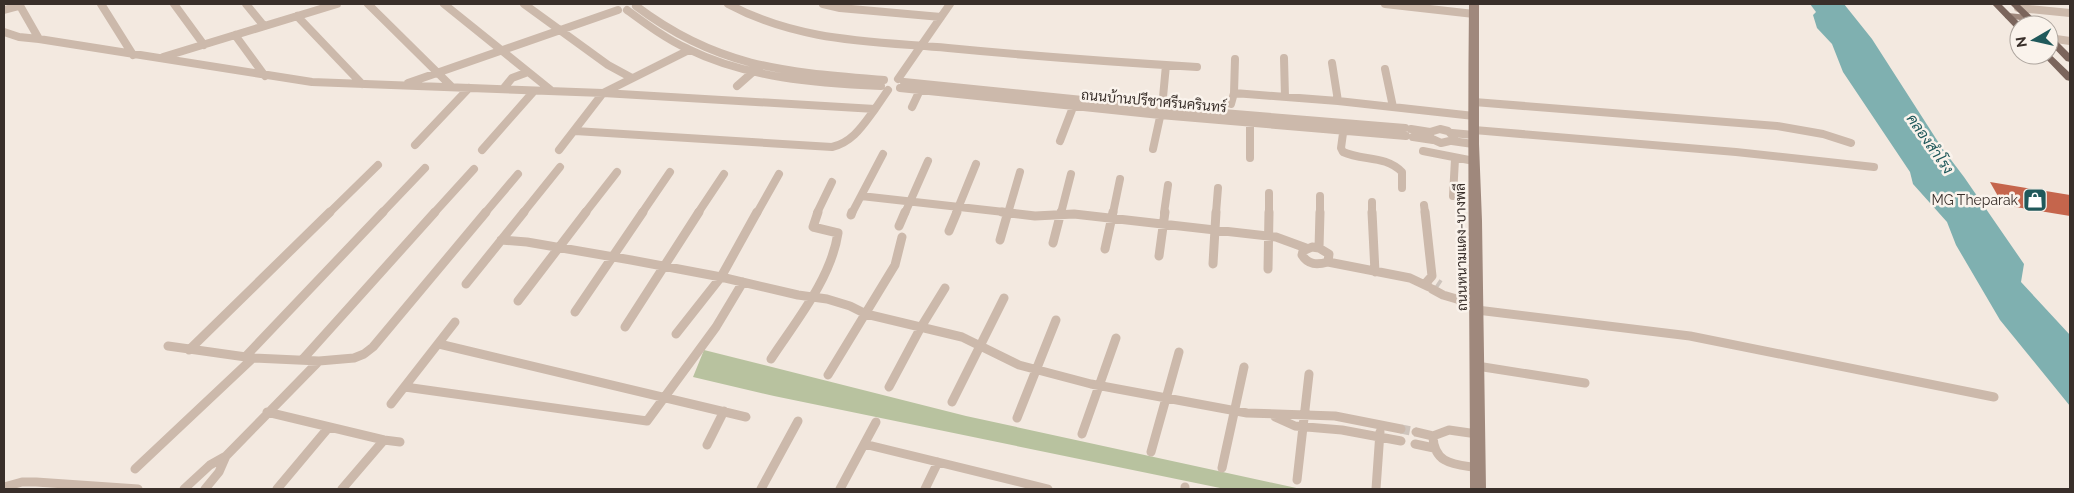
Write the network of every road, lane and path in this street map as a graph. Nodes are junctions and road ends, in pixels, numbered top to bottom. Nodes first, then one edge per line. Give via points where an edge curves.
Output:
1 (101, 4) edge
2 (174, 4) edge
3 (246, 4) edge
4 (337, 4) edge
5 (368, 4) edge
6 (444, 4) edge
7 (524, 4) edge
8 (728, 4) edge
9 (823, 4) edge
10 (950, 4) edge
11 (1385, 4) edge
12 (1996, 4) edge
13 (19, 5) edge
14 (326, 5) edge
15 (637, 5) edge
16 (616, 6) edge
17 (2016, 6) edge
18 (1474, 9) edge
19 (4, 10) edge
20 (628, 10) junction
21 (2070, 13) edge
22 (2025, 15) edge
23 (297, 16) junction
24 (2008, 16) edge
25 (941, 17) junction
26 (264, 26) junction
27 (560, 30) junction
28 (4, 32) edge
29 (235, 35) junction
30 (39, 39) junction
31 (204, 44) junction
32 (921, 45) junction
33 (2059, 48) edge
34 (499, 50) junction
35 (689, 50) junction
36 (133, 55) junction
37 (160, 58) junction
38 (1284, 58) dead end
39 (1235, 59) dead end
40 (2070, 59) edge
41 (1332, 63) dead end
42 (1166, 65) junction
43 (2057, 65) edge
44 (1198, 67) dead end
45 (1385, 69) dead end
46 (754, 71) junction
47 (438, 72) junction
48 (528, 72) junction
49 (265, 76) junction
50 (632, 78) junction
51 (2070, 78) edge
52 (901, 83) junction
53 (362, 84) junction
54 (402, 85) junction
55 (884, 85) junction
56 (451, 86) junction
57 (737, 86) dead end
58 (469, 88) junction
59 (503, 89) junction
60 (920, 90) junction
61 (534, 91) junction
62 (552, 91) junction
63 (603, 93) junction
64 (1234, 93) junction
65 (1285, 97) junction
66 (1338, 101) junction
67 (1474, 102) junction
68 (1074, 103) junction
69 (1231, 104) dead end
70 (912, 107) dead end
71 (1393, 107) junction
72 (874, 109) junction
73 (1161, 112) junction
74 (1474, 116) junction
75 (1250, 119) junction
76 (1344, 128) junction
77 (575, 131) junction
78 (1430, 132) junction
79 (1409, 133) junction
80 (1474, 136) junction
81 (1452, 137) junction
82 (1433, 140) junction
83 (1060, 141) dead end
84 (1851, 143) dead end
85 (415, 145) dead end
86 (482, 150) dead end
87 (559, 150) dead end
88 (1152, 150) dead end
89 (1423, 151) dead end
90 (883, 154) dead end
91 (1250, 158) dead end
92 (1455, 159) junction
93 (928, 161) dead end
94 (1474, 161) junction
95 (976, 164) dead end
96 (378, 165) dead end
97 (560, 167) dead end
98 (1874, 167) dead end
99 (424, 168) dead end
100 (474, 169) dead end
101 (617, 172) dead end
102 (670, 172) dead end
103 (1020, 172) dead end
104 (518, 174) dead end
105 (724, 174) dead end
106 (779, 174) dead end
107 (1071, 174) dead end
108 (1120, 179) dead end
109 (832, 182) dead end
110 (1168, 185) dead end
111 (1218, 188) dead end
112 (1402, 188) dead end
113 (1269, 193) dead end
114 (861, 196) junction
115 (1320, 196) dead end
116 (1453, 196) dead end
117 (909, 201) junction
118 (1372, 202) dead end
119 (1424, 205) dead end
120 (960, 207) junction
121 (1009, 213) junction
122 (1060, 214) junction
123 (850, 215) dead end
124 (1111, 219) junction
125 (1163, 224) junction
126 (899, 226) dead end
127 (1215, 230) junction
128 (949, 231) dead end
129 (1268, 236) junction
130 (902, 237) dead end
131 (501, 240) junction
132 (1000, 240) dead end
133 (1053, 243) dead end
134 (560, 248) junction
135 (1306, 248) junction
136 (1319, 248) junction
137 (1105, 249) dead end
138 (612, 256) junction
139 (1159, 256) dead end
140 (1328, 262) junction
141 (1213, 264) dead end
142 (665, 266) junction
143 (1268, 269) dead end
144 (1375, 272) junction
145 (722, 277) junction
146 (743, 282) junction
147 (466, 284) dead end
148 (1432, 285) junction
149 (945, 288) dead end
150 (811, 297) junction
151 (1004, 298) dead end
152 (518, 301) dead end
153 (1477, 305) junction
154 (575, 312) dead end
155 (866, 314) junction
156 (1056, 320) dead end
157 (456, 322) dead end
158 (625, 327) dead end
159 (921, 327) junction
160 (676, 334) dead end
161 (1116, 338) dead end
162 (439, 344) junction
163 (168, 346) dead end
164 (980, 346) junction
165 (189, 350) junction
166 (1179, 352) dead end
167 (250, 357) junction
168 (771, 359) dead end
169 (302, 360) junction
170 (319, 361) junction
171 (1477, 366) junction
172 (1244, 367) dead end
173 (1035, 370) junction
174 (1309, 374) dead end
175 (828, 375) dead end
176 (1585, 383) dead end
177 (1100, 385) junction
178 (405, 387) junction
179 (889, 387) dead end
180 (665, 396) junction
181 (1994, 397) dead end
182 (1165, 398) junction
183 (952, 402) dead end
184 (391, 404) dead end
185 (724, 411) junction
186 (1234, 411) junction
187 (267, 412) junction
188 (1305, 414) junction
189 (1272, 416) junction
190 (746, 417) dead end
191 (1017, 418) dead end
192 (798, 421) dead end
193 (876, 422) dead end
194 (1382, 424) junction
195 (1303, 426) junction
196 (329, 427) junction
197 (1401, 429) tunnel mouth
198 (1416, 432) tunnel mouth
199 (1082, 434) dead end
200 (1477, 434) junction
201 (1434, 436) junction
202 (1379, 437) junction
203 (384, 440) junction
204 (1401, 441) tunnel mouth
205 (400, 442) dead end
206 (864, 444) junction
207 (1415, 444) tunnel mouth
208 (707, 445) dead end
209 (1434, 448) junction
210 (1151, 452) dead end
211 (226, 456) junction
212 (938, 462) junction
213 (1222, 468) dead end
214 (1478, 468) junction
215 (135, 469) dead end
216 (1297, 480) dead end
217 (1012, 485) edge
218 (4, 487) edge
219 (138, 489) edge
220 (184, 489) edge
221 (205, 489) edge
222 (277, 489) edge
223 (342, 489) edge
224 (761, 489) edge
225 (840, 489) edge
226 (925, 489) edge
227 (1048, 489) edge
228 (1376, 489) edge
229 (1478, 489) edge

1 - 36 street
2 - 31 street
3 - 26 street
4 - 14 street
5 - 47 street
6 - 34 street
7 - 27 street
8 - 32 street via 747,15 787,28 832,37
9 - 25 street
10 - 25 street
11 - 18 street
12 - 24 main road
13 - 19 street
13 - 30 street
14 - 23 street
15 - 20 street, ถนนบ้านปรีชาศรีนครินทร์
15 - 55 street, ถนนบ้านปรีชาศรีนครินทร์ via 662,26 733,59
16 - 20 street, ถนนบ้านปรีชาศรีนครินทร์
16 - 27 street, ถนนบ้านปรีชาศรีนครินทร์
17 - 21 street
17 - 22 main road
18 - 67 main road, ถนนหนามแดง-บางพลี
20 - 35 street, ถนนบ้านปรีชาศรีนครินทร์ via 655,31
23 - 26 street
23 - 53 street
25 - 32 street
26 - 29 street
27 - 34 street, ถนนบ้านปรีชาศรีนครินทร์
27 - 50 street via 608,66
28 - 30 street
29 - 31 street
29 - 49 street
30 - 36 street
31 - 37 street
32 - 42 street
32 - 52 street
33 - 40 main road
34 - 47 street, ถนนบ้านปรีชาศรีนครินทร์
34 - 48 street
35 - 46 street, ถนนบ้านปรีชาศรีนครินทร์
35 - 50 street
36 - 37 street
37 - 49 street
38 - 65 street
39 - 64 street
41 - 66 street
42 - 44 street
42 - 73 street
43 - 51 main road
45 - 71 street
46 - 55 street, ถนนบ้านปรีชาศรีนครินทร์ via 800,79
46 - 57 street
47 - 54 street, ถนนบ้านปรีชาศรีนครินทร์
47 - 56 street
48 - 59 street via 512,78
48 - 62 street
49 - 53 street
50 - 63 street
52 - 55 street, ถนนบ้านปรีชาศรีนครินทร์
52 - 55 street, ถนนบ้านปรีชาศรีนครินทร์
52 - 60 street, ถนนบ้านปรีชาศรีนครินทร์
52 - 68 street, ถนนบ้านปรีชาศรีนครินทร์
53 - 54 street
54 - 56 street
55 - 72 street
56 - 58 street
58 - 59 street
58 - 85 street
59 - 61 street
60 - 68 street, ถนนบ้านปรีชาศรีนครินทร์
60 - 70 street
61 - 62 street
61 - 86 street
62 - 63 street
63 - 72 street
63 - 77 street
64 - 65 street
64 - 69 street
65 - 66 street
66 - 71 street
67 - 74 main road, ถนนหนามแดง-บางพลี
67 - 84 street via 1761,125 1823,134
68 - 73 street, ถนนบ้านปรีชาศรีนครินทร์
68 - 83 street
71 - 74 street
72 - 77 street via 846,142 832,147
73 - 75 street, ถนนบ้านปรีชาศรีนครินทร์
73 - 88 street
74 - 80 main road, ถนนหนามแดง-บางพลี
75 - 76 street, ถนนบ้านปรีชาศรีนครินทร์
75 - 91 street
76 - 79 street, ถนนบ้านปรีชาศรีนครินทร์
76 - 112 street via 1343,152 1388,160 1402,172
77 - 87 street
78 - 79 street
78 - 81 street via 1440,129
78 - 82 street
79 - 82 street
80 - 81 street
80 - 94 main road, ถนนหนามแดง-บางพลี
80 - 98 street via 1736,152
81 - 82 street via 1441,143
89 - 92 street
90 - 114 street
92 - 94 street
92 - 116 street
93 - 117 street
94 - 153 main road, ถนนหนามแดง-บางพลี
95 - 120 street
96 - 165 street
97 - 131 street
99 - 167 street
100 - 169 street
101 - 134 street
102 - 138 street
103 - 121 street
104 - 170 street via 373,346 354,358
105 - 142 street
106 - 145 street
107 - 122 street
108 - 124 street
109 - 150 street via 812,223 817,229 838,233 839,237
110 - 125 street
111 - 127 street
113 - 129 street
114 - 117 street
114 - 123 street
115 - 136 street
117 - 120 street
117 - 126 street
118 - 144 street
119 - 148 street
120 - 121 street
120 - 128 street
121 - 122 street via 1043,217
121 - 132 street
122 - 124 street
122 - 133 street
124 - 125 street
124 - 137 street
125 - 127 street
125 - 139 street
127 - 129 street
127 - 141 street
129 - 135 street
129 - 143 street
130 - 155 street via 895,265
131 - 134 street
131 - 147 street
134 - 138 street
134 - 152 street
135 - 136 street
135 - 140 street via 1302,255 1309,263
136 - 140 street via 1329,254
138 - 142 street
138 - 154 street
140 - 144 street
142 - 145 street
142 - 158 street
144 - 148 street
145 - 146 street
145 - 160 street
146 - 150 street
146 - 180 street via 716,327
148 - 153 street via 1443,295
149 - 159 street
150 - 155 street
150 - 168 street
151 - 164 street
153 - 171 main road, ถนนหนามแดง-บางพลี
153 - 181 street via 1690,336
155 - 159 street
155 - 175 street
156 - 173 street
157 - 162 street
159 - 164 street via 962,337
159 - 179 street
161 - 177 street
162 - 178 street
162 - 180 street
163 - 165 street
164 - 173 street
164 - 183 street
165 - 167 street
166 - 182 street
167 - 169 street
167 - 215 street
169 - 170 street
170 - 187 street
171 - 176 street
171 - 200 main road, ถนนหนามแดง-บางพลี
172 - 186 street
173 - 177 street
173 - 191 street
174 - 188 street
177 - 182 street
177 - 199 street
178 - 180 street via 647,421
178 - 184 street
180 - 185 street
182 - 186 street
182 - 210 street
185 - 190 street
185 - 208 street
186 - 189 street
186 - 213 street
187 - 196 street
187 - 211 street
188 - 189 street
188 - 194 street
188 - 195 street
189 - 195 street
192 - 224 street
193 - 206 street
194 - 197 street
194 - 202 street
195 - 202 street
195 - 216 street
196 - 203 street
196 - 222 street
198 - 201 street
200 - 201 street via 1453,430 1438,432
200 - 214 main road, ถนนหนามแดง-บางพลี
201 - 209 street
202 - 204 street
202 - 228 street
203 - 205 street
203 - 223 street
206 - 212 street
206 - 225 street
207 - 209 street
209 - 214 street via 1440,458
211 - 220 street via 210,465
211 - 221 street via 219,472
212 - 217 street
212 - 226 street
214 - 229 main road, ถนนหนามแดง-บางพลี
217 - 227 street
218 - 219 street via 36,482

